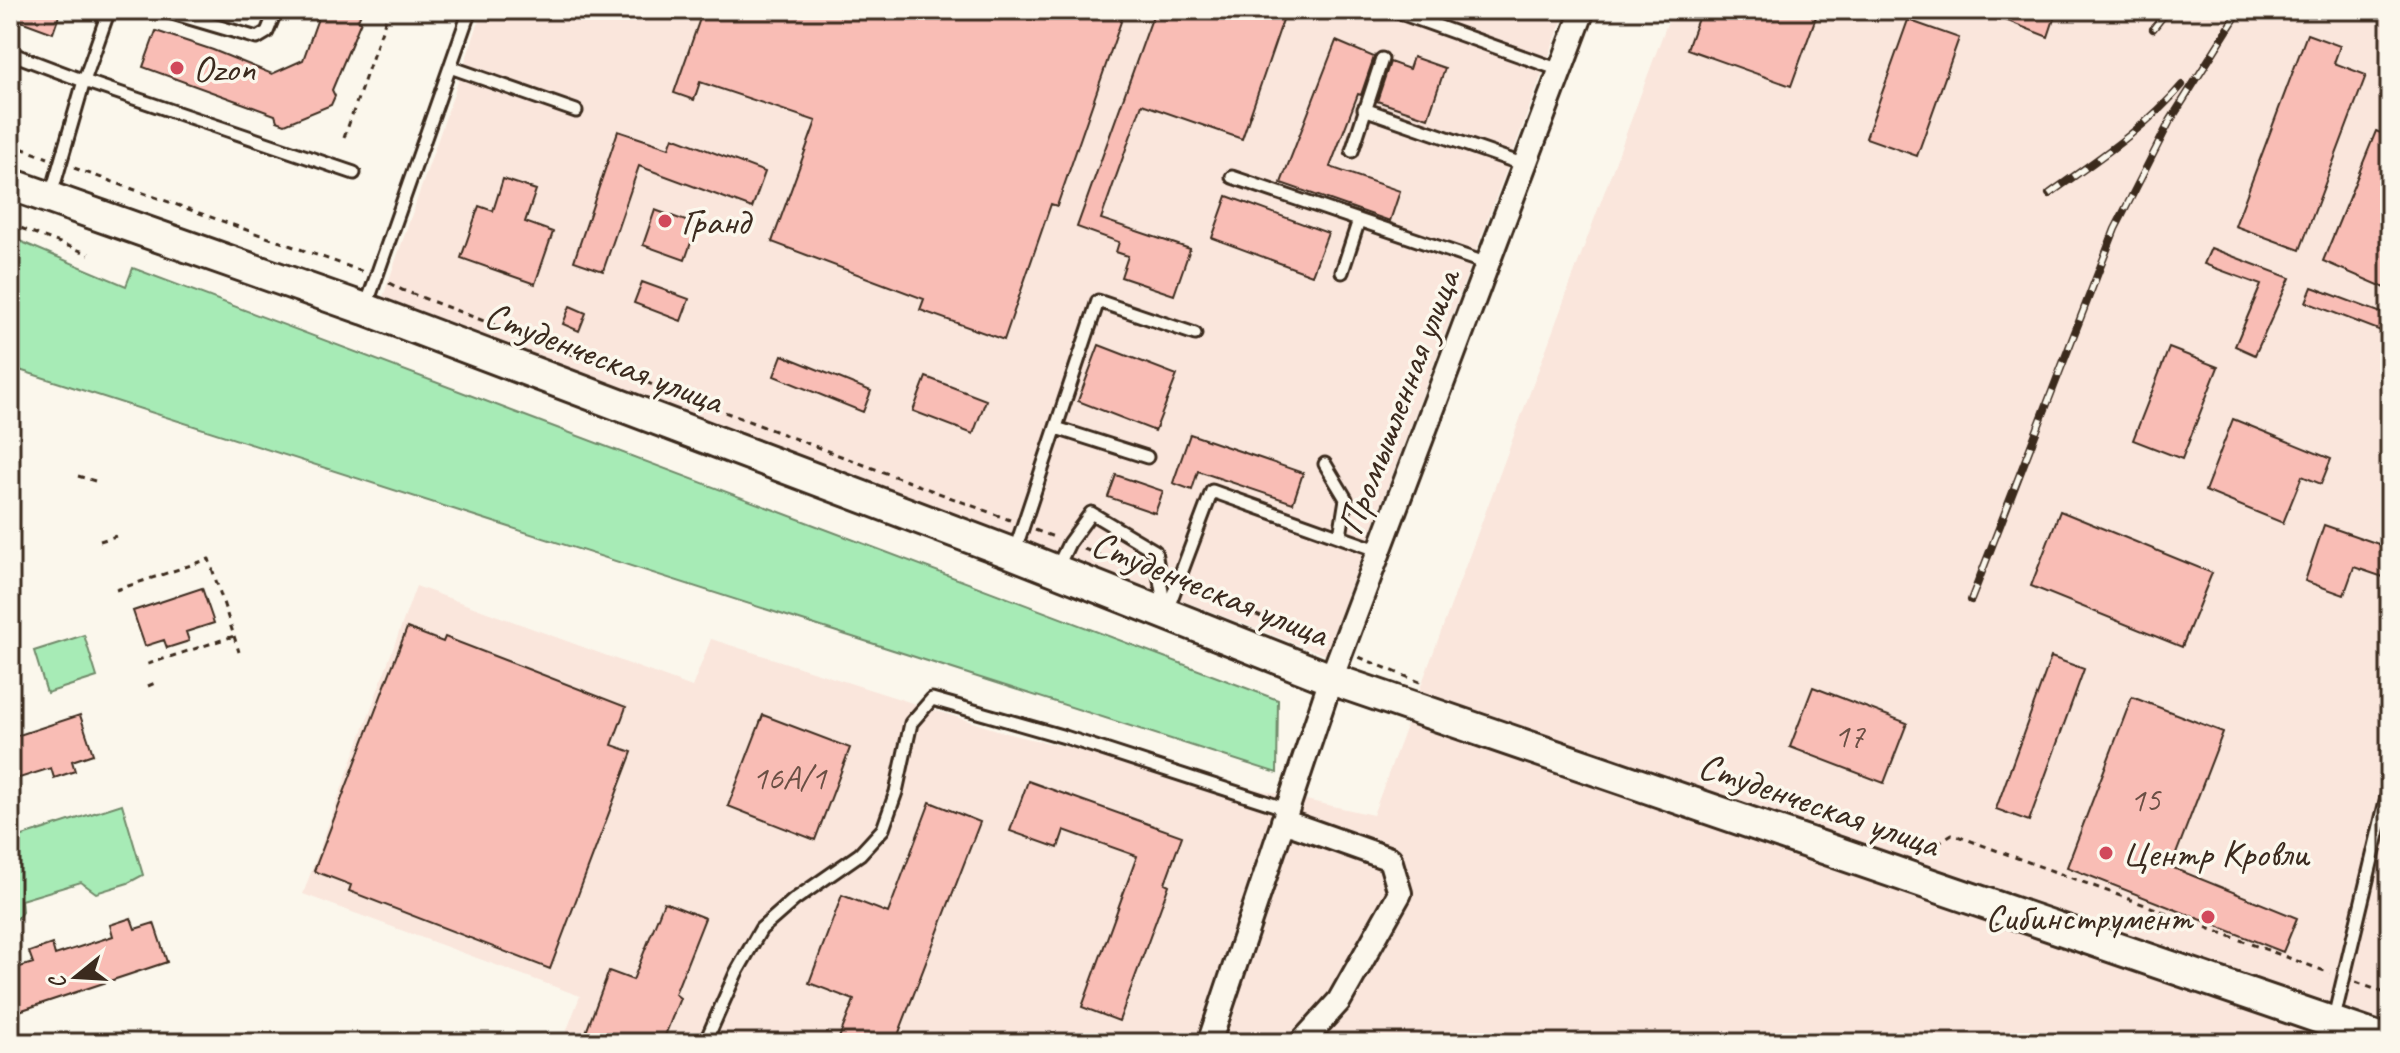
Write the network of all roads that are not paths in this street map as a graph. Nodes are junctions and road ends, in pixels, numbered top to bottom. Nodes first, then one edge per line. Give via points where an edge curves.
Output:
1 (109, 10) edge
2 (162, 10) edge
3 (276, 10) edge
4 (470, 10) edge
5 (1392, 10) edge
6 (1583, 10) edge
7 (10, 53) edge
8 (1382, 59) dead end
9 (450, 67) junction
10 (1560, 70) junction
11 (84, 81) junction
12 (1364, 109) junction
13 (576, 111) dead end
14 (1352, 151) dead end
15 (1525, 165) junction
16 (354, 173) dead end
17 (1232, 177) dead end
18 (10, 184) edge
19 (49, 199) junction
20 (1359, 220) junction
21 (1489, 264) junction
22 (1342, 272) dead end
23 (365, 309) junction
24 (1195, 334) dead end
25 (1056, 428) junction
26 (1147, 457) dead end
27 (1325, 464) dead end
28 (1340, 536) junction
29 (1018, 539) junction
30 (1380, 551) junction
31 (1056, 570) junction
32 (1166, 614) junction
33 (1331, 679) junction
34 (2390, 784) edge
35 (1285, 815) junction
36 (2333, 1022) junction
37 (2390, 1042) edge
38 (705, 1043) edge
39 (1209, 1043) edge
40 (1301, 1043) edge

1 - 11 lane
2 - 3 lane via 257,38 267,32
4 - 9 lane
5 - 10 lane
6 - 10 street, Промышленная улица
7 - 11 lane
8 - 12 lane
9 - 13 lane
9 - 23 lane
10 - 15 street, Промышленная улица
11 - 16 lane
11 - 19 lane
12 - 14 lane
12 - 15 lane
15 - 21 street, Промышленная улица
17 - 20 lane
18 - 19 main road, Студенческая улица
19 - 23 main road, Студенческая улица
20 - 21 lane
20 - 22 lane
21 - 30 street, Промышленная улица
23 - 29 main road, Студенческая улица
24 - 25 lane via 1098,301
25 - 26 lane
25 - 29 lane
27 - 28 lane via 1346,499
28 - 30 lane
28 - 32 lane via 1212,491
29 - 31 main road, Студенческая улица
30 - 33 street, Промышленная улица
31 - 32 main road, Студенческая улица
31 - 32 lane via 1091,513 1155,551
32 - 33 main road, Студенческая улица
33 - 35 street, Промышленная улица
33 - 36 main road, Студенческая улица
34 - 36 lane
35 - 38 lane via 1065,737 932,699 911,723 883,829 860,854 761,929
35 - 39 street, Промышленная улица
35 - 40 street via 1390,859 1400,893 1339,1001
36 - 37 main road, Студенческая улица

